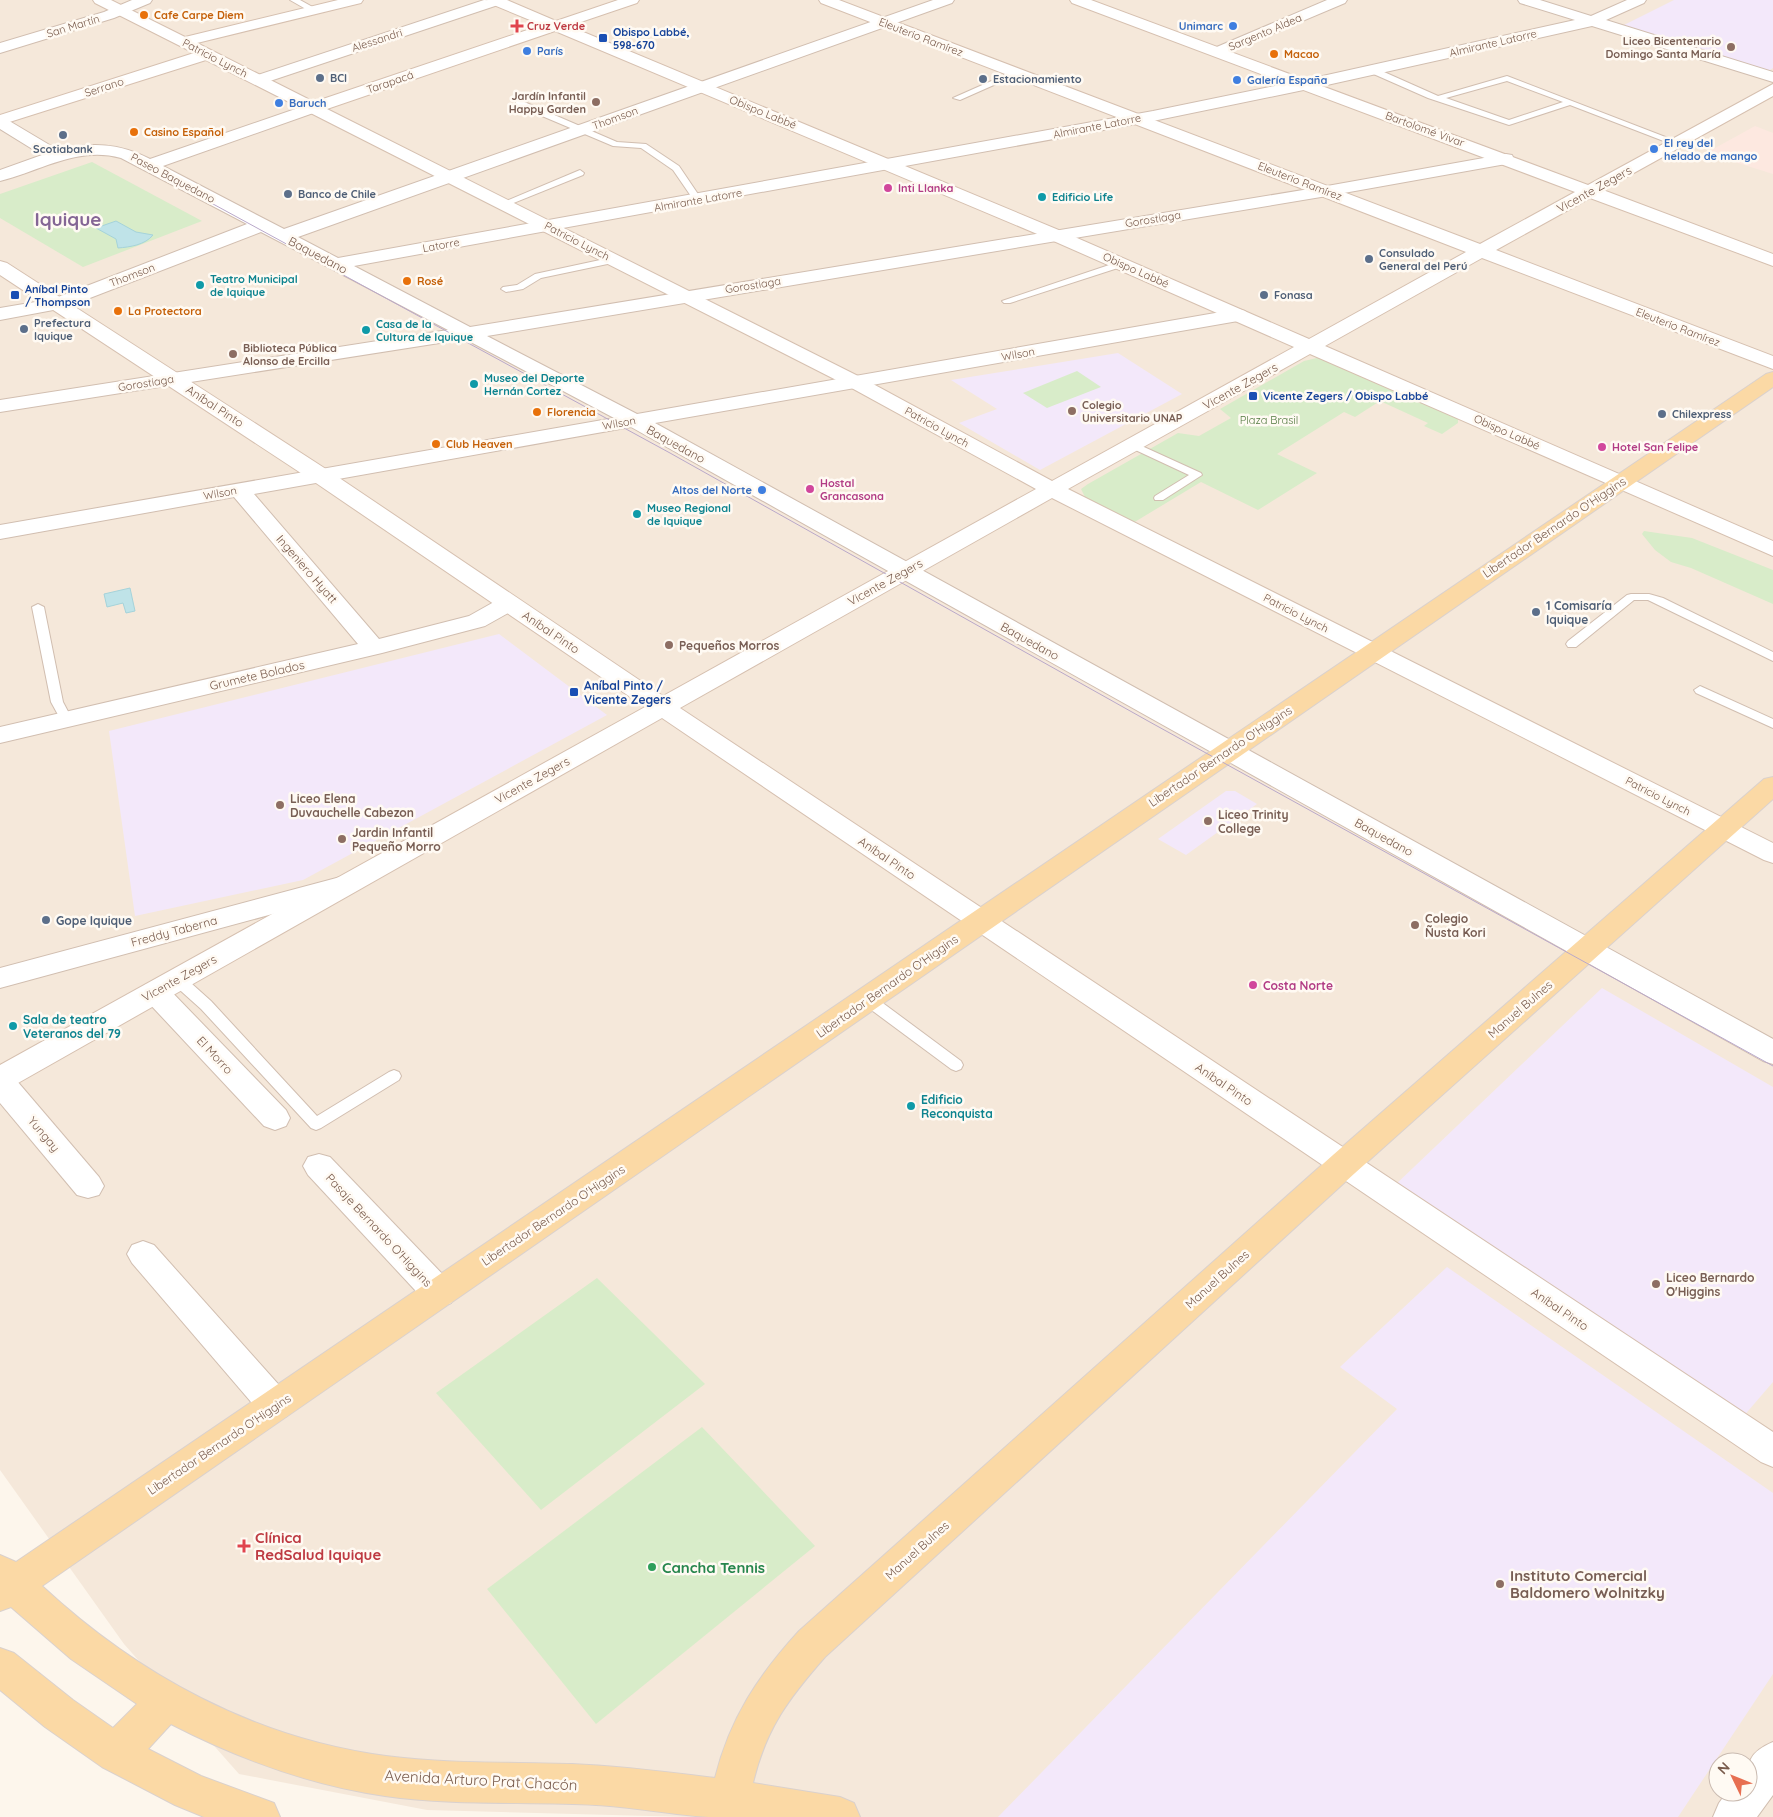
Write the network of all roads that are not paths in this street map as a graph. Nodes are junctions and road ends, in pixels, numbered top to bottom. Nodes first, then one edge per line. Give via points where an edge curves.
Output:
1 (100, 0) edge
2 (145, 0) edge
3 (294, 0) edge
4 (356, 0) edge
5 (495, 0) edge
6 (632, 0) edge
7 (826, 0) edge
8 (947, 0) edge
9 (1077, 0) edge
10 (1340, 0) edge
11 (1525, 0) edge
12 (1638, 0) edge
13 (120, 10) junction
14 (314, 10) junction
15 (1592, 21) junction
16 (884, 22) junction
17 (555, 25) junction
18 (182, 42) junction
19 (0, 48) edge
20 (1217, 52) junction
21 (208, 54) junction
22 (1372, 70) junction
23 (1017, 73) junction
24 (1773, 77) edge
25 (258, 80) junction
26 (1305, 84) junction
27 (700, 87) junction
28 (1773, 89) edge
29 (957, 98) dead end
30 (1438, 98) junction
31 (1571, 102) junction
32 (519, 103) dead end
33 (313, 108) junction
34 (1136, 119) junction
35 (0, 121) edge
36 (580, 130) junction
37 (1677, 143) junction
38 (57, 157) junction
39 (1506, 159) junction
40 (890, 164) junction
41 (149, 165) junction
42 (580, 173) dead end
43 (0, 176) edge
44 (449, 177) junction
45 (1327, 191) junction
46 (1591, 191) junction
47 (698, 200) junction
48 (503, 204) junction
49 (262, 225) junction
50 (548, 227) junction
51 (1055, 235) junction
52 (283, 236) junction
53 (1483, 251) junction
54 (614, 260) junction
55 (1773, 260) edge
56 (334, 264) junction
57 (1121, 264) junction
58 (0, 267) edge
59 (506, 288) dead end
60 (686, 297) junction
61 (1007, 301) dead end
62 (57, 304) junction
63 (0, 314) edge
64 (1238, 315) junction
65 (467, 333) junction
66 (1312, 347) junction
67 (1773, 363) edge
68 (1773, 378) edge
69 (173, 379) junction
70 (855, 382) junction
71 (0, 406) edge
72 (635, 421) junction
73 (1133, 445) junction
74 (322, 476) junction
75 (1620, 482) junction
76 (239, 490) junction
77 (1052, 490) junction
78 (1159, 498) dead end
79 (0, 532) edge
80 (1773, 549) edge
81 (904, 572) junction
82 (510, 604) junction
83 (38, 608) dead end
84 (1572, 644) dead end
85 (374, 648) junction
86 (1373, 652) junction
87 (1773, 656) edge
88 (1700, 690) dead end
89 (662, 707) junction
90 (66, 719) junction
91 (1773, 724) edge
92 (0, 735) edge
93 (1229, 751) junction
94 (1773, 786) edge
95 (1723, 829) junction
96 (1773, 854) edge
97 (348, 884) junction
98 (981, 921) junction
99 (1588, 949) junction
100 (0, 978) edge
101 (166, 985) junction
102 (867, 1000) junction
103 (1773, 1053) edge
104 (956, 1065) dead end
105 (394, 1076) dead end
106 (0, 1080) edge
107 (275, 1118) dead end
108 (1344, 1164) junction
109 (319, 1166) dead end
110 (88, 1186) dead end
111 (143, 1254) dead end
112 (439, 1293) junction
113 (275, 1405) junction
114 (1773, 1451) edge
115 (4, 1583) edge
116 (0, 1666) edge
117 (166, 1702) junction
118 (116, 1753) junction
119 (1773, 1762) edge
120 (728, 1808) edge
121 (260, 1817) edge
122 (840, 1817) edge
123 (1733, 1817) edge

1 - 13 street, Patricio Lynch
2 - 13 street, San Martín
3 - 14 lane
4 - 14 street
5 - 17 street, Obispo Labbé
5 - 25 street, Alessandri
6 - 17 street, Tarapacá
7 - 16 street, Eleuterio Ramírez
8 - 16 street, Thomson
9 - 20 street, Bartolomé Vivar
10 - 20 street, Sargento Aldea
11 - 15 street
12 - 15 street, Almirante Latorre
13 - 18 street, Patricio Lynch
13 - 19 street, San Martín
14 - 18 street
15 - 22 street, Almirante Latorre
15 - 24 street
16 - 23 street, Eleuterio Ramírez
16 - 27 street, Thomson
17 - 27 street, Obispo Labbé
17 - 33 street, Tarapacá
18 - 21 street, Patricio Lynch
20 - 26 street, Bartolomé Vivar
21 - 25 street, Patricio Lynch
21 - 35 street, Serrano
22 - 26 street, Almirante Latorre
22 - 30 lane
23 - 29 lane
23 - 34 street, Eleuterio Ramírez
25 - 33 street, Patricio Lynch
26 - 34 street, Almirante Latorre
26 - 39 street, Bartolomé Vivar
27 - 36 street, Thomson
27 - 40 street, Obispo Labbé
28 - 37 street, Vicente Zegers
30 - 31 lane via 1507,78
30 - 31 lane via 1509,123
31 - 37 lane
32 - 36 lane
33 - 41 street, Tarapacá
33 - 44 street, Patricio Lynch
34 - 40 street, Almirante Latorre
34 - 45 street, Eleuterio Ramírez
35 - 38 street
36 - 44 street, Thomson
36 - 47 lane via 616,144 643,146 676,168
37 - 46 street, Vicente Zegers
38 - 41 street, Paseo Baquedano via 80,150 106,149 120,151
38 - 43 street
39 - 45 street, Gorostiaga
39 - 46 street, Bartolomé Vivar
40 - 47 street, Almirante Latorre
40 - 51 street, Obispo Labbé
41 - 49 street, Paseo Baquedano
42 - 48 lane
44 - 48 street, Patricio Lynch
44 - 52 street, Thomson
45 - 51 street, Gorostiaga
45 - 53 street, Eleuterio Ramírez
46 - 53 street, Vicente Zegers
46 - 55 street, Bartolomé Vivar
47 - 50 street, Almirante Latorre
48 - 50 street, Patricio Lynch
49 - 52 street, Paseo Baquedano
49 - 62 street, Thomson
50 - 54 street, Patricio Lynch
50 - 56 street, Latorre
51 - 57 street, Obispo Labbé
51 - 60 street, Gorostiaga
52 - 56 street, Baquedano
53 - 66 street, Vicente Zegers
53 - 67 street, Eleuterio Ramírez
54 - 59 lane via 538,276 520,287
54 - 60 street, Patricio Lynch
56 - 65 street, Baquedano
57 - 61 lane
57 - 64 street, Obispo Labbé
58 - 62 street, Aníbal Pinto
60 - 65 street, Gorostiaga
60 - 70 street, Patricio Lynch
62 - 63 street, Thomson
62 - 69 street, Aníbal Pinto
64 - 66 street, Obispo Labbé
64 - 70 street, Wilson
65 - 69 street, Gorostiaga
65 - 72 street, Baquedano
66 - 73 street, Vicente Zegers
66 - 75 street, Obispo Labbé
68 - 75 main road, Libertador Bernardo O'Higgins
69 - 71 street, Gorostiaga
69 - 74 street, Aníbal Pinto
70 - 72 street, Wilson
70 - 77 street, Patricio Lynch
72 - 74 street, Wilson
72 - 81 street, Baquedano
73 - 77 street, Vicente Zegers
73 - 78 lane via 1197,475
74 - 76 street, Wilson
74 - 82 street, Aníbal Pinto
75 - 80 street, Obispo Labbé
75 - 86 main road, Libertador Bernardo O'Higgins
76 - 79 street, Wilson
76 - 85 street, Ingeniero Hyatt
77 - 81 street, Vicente Zegers
77 - 86 street, Patricio Lynch
81 - 89 street, Vicente Zegers
81 - 93 street, Baquedano
82 - 85 street, Grumete Bolados via 477,621
82 - 89 street, Aníbal Pinto
83 - 90 lane via 58,702
84 - 87 lane via 1631,597 1648,598 1659,600
85 - 90 street, Grumete Bolados
86 - 93 main road, Libertador Bernardo O'Higgins
86 - 95 street, Patricio Lynch
88 - 91 lane
89 - 97 street, Vicente Zegers
89 - 98 street, Aníbal Pinto
90 - 92 street, Grumete Bolados
93 - 98 main road, Libertador Bernardo O'Higgins
93 - 99 street, Baquedano
94 - 95 main road, Manuel Bulnes
95 - 96 street, Patricio Lynch
95 - 99 main road, Manuel Bulnes
97 - 100 street, Freddy Taberna
97 - 101 street, Vicente Zegers
98 - 102 main road, Libertador Bernardo O'Higgins
98 - 108 street, Aníbal Pinto
99 - 103 street, Baquedano
99 - 108 main road, Manuel Bulnes
101 - 105 lane via 206,1005 316,1124
101 - 106 street, Vicente Zegers
101 - 107 street, El Morro
102 - 104 lane
102 - 112 main road, Libertador Bernardo O'Higgins
106 - 110 street, Yungay
108 - 114 street, Aníbal Pinto
108 - 120 main road, Manuel Bulnes via 788,1669 768,1694 752,1723 734,1772
109 - 112 street, Pasaje Bernardo O'Higgins
111 - 113 street
112 - 113 main road, Libertador Bernardo O'Higgins
113 - 115 main road, Libertador Bernardo O'Higgins
115 - 117 main road, Avenida Arturo Prat Chacón
116 - 118 main road via 39,1699
117 - 118 main road
117 - 120 main road, Avenida Arturo Prat Chacón via 216,1728 271,1750 329,1766 385,1776 442,1781 596,1785
118 - 121 main road via 203,1797
119 - 123 street
120 - 122 main road, Avenida Arturo Prat Chacón

